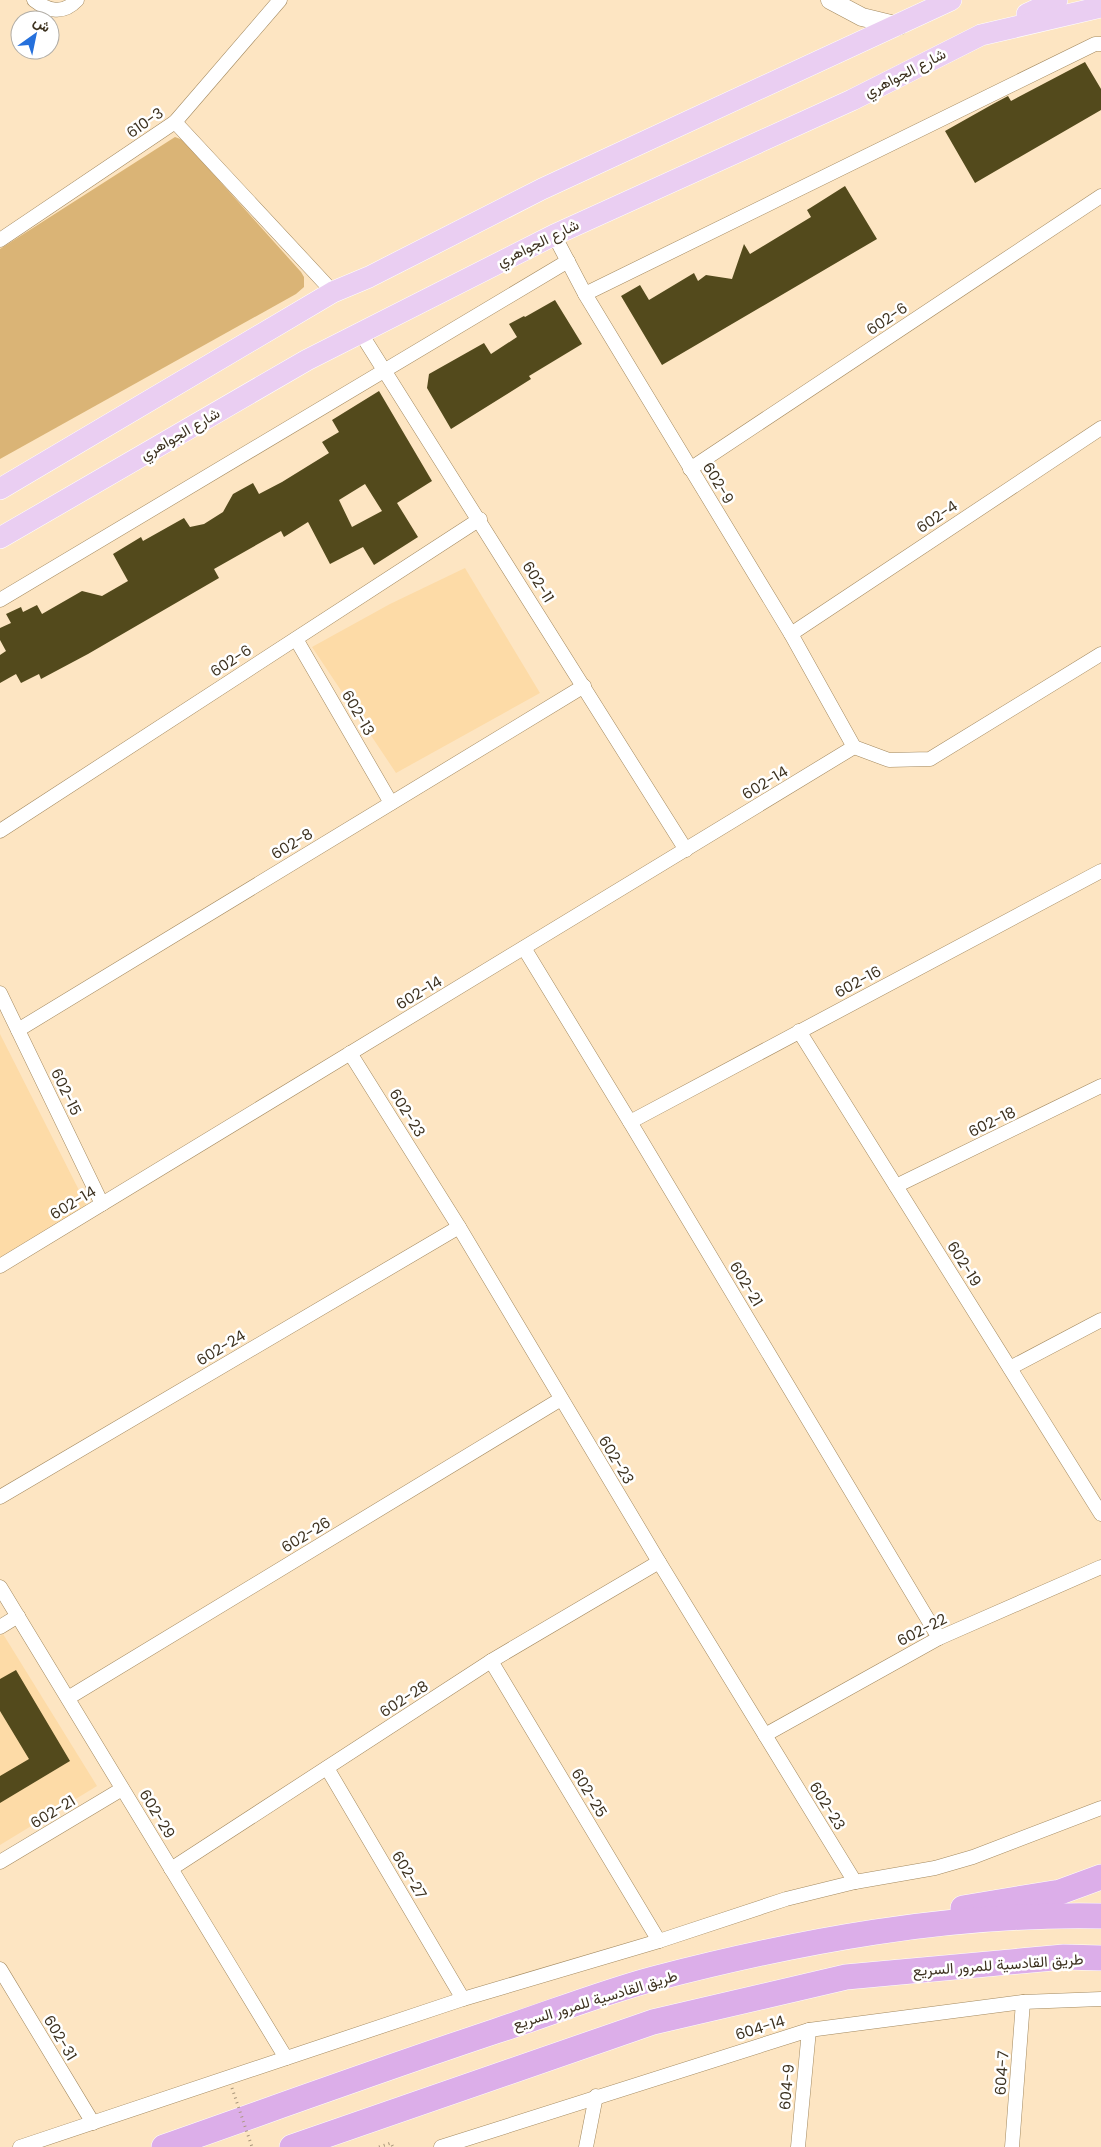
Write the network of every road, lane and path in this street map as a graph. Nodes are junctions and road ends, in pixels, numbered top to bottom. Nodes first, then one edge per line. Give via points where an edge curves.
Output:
1 (34, 0) edge
2 (77, 0) edge
3 (280, 0) edge
4 (830, 0) edge
5 (1057, 0) edge
6 (950, 2) edge
7 (1101, 7) edge
8 (899, 26) junction
9 (981, 35) junction
10 (1101, 44) edge
11 (175, 122) junction
12 (1101, 196) edge
13 (554, 235) junction
14 (0, 240) edge
15 (568, 261) junction
16 (333, 292) junction
17 (585, 294) junction
18 (360, 332) junction
19 (384, 372) junction
20 (1101, 428) edge
21 (690, 469) junction
22 (0, 489) edge
23 (480, 520) junction
24 (0, 538) edge
25 (0, 600) edge
26 (791, 634) junction
27 (296, 638) junction
28 (1101, 654) edge
29 (584, 686) junction
30 (854, 747) junction
31 (391, 803) junction
32 (0, 831) edge
33 (686, 850) junction
34 (1101, 872) edge
35 (524, 948) junction
36 (0, 993) edge
37 (18, 1030) junction
38 (799, 1031) junction
39 (350, 1053) junction
40 (1101, 1086) edge
41 (630, 1122) junction
42 (896, 1186) junction
43 (102, 1204) junction
44 (458, 1227) junction
45 (0, 1266) edge
46 (1101, 1320) edge
47 (1010, 1368) junction
48 (561, 1399) junction
49 (0, 1497) edge
50 (1101, 1514) edge
51 (659, 1562) junction
52 (1101, 1567) edge
53 (0, 1587) edge
54 (18, 1616) junction
55 (0, 1627) edge
56 (939, 1638) junction
57 (491, 1661) junction
58 (68, 1698) junction
59 (764, 1735) junction
60 (327, 1768) junction
61 (122, 1789) junction
62 (1101, 1808) edge
63 (0, 1862) edge
64 (171, 1869) junction
65 (1101, 1877) edge
66 (855, 1882) junction
67 (1101, 1916) edge
68 (931, 1925) junction
69 (659, 1941) junction
70 (1101, 1958) edge
71 (0, 1969) edge
72 (463, 1999) junction
73 (1101, 1999) edge
74 (1023, 2002) junction
75 (809, 2030) junction
76 (286, 2058) junction
77 (232, 2088) dead end
78 (596, 2096) junction
79 (93, 2122) junction
80 (20, 2147) edge
81 (164, 2147) edge
82 (252, 2147) edge
83 (292, 2147) edge
84 (379, 2147) edge
85 (393, 2147) edge
86 (441, 2147) edge
87 (586, 2147) edge
88 (798, 2147) edge
89 (1012, 2147) edge

1 - 2 street via 52,11 65,9
3 - 11 street, 610-3
4 - 8 street via 862,17
5 - 9 main road
6 - 8 main road
7 - 9 main road, شارع الجواهري
8 - 16 main road via 542,189
9 - 13 main road, شارع الجواهري via 852,100
10 - 17 street via 1095,44
11 - 14 street, 610-3
11 - 16 street
12 - 21 street, 602-6
13 - 15 street, 602-9
13 - 18 main road, شارع الجواهري
15 - 17 street, 602-9
15 - 19 street
16 - 22 main road
17 - 21 street, 602-9
18 - 19 street, 602-11
18 - 24 main road, شارع الجواهري
19 - 23 street, 602-11
19 - 25 street
20 - 26 street, 602-4
21 - 26 street, 602-9
23 - 27 street, 602-6
23 - 29 street, 602-11
26 - 30 street, 602-9
27 - 31 street, 602-13
27 - 32 street, 602-6
28 - 30 street via 930,758 889,760
29 - 31 street, 602-8
29 - 33 street, 602-11
30 - 33 street, 602-14
31 - 37 street, 602-8
33 - 35 street, 602-14
34 - 38 street, 602-16
35 - 39 street, 602-14
35 - 41 street, 602-21
36 - 37 street, 602-15
37 - 43 street, 602-15
38 - 41 street, 602-16
38 - 42 street, 602-19
39 - 43 street, 602-14
39 - 44 street, 602-23
40 - 42 street, 602-18
41 - 56 street, 602-21
42 - 47 street, 602-19
43 - 45 street, 602-14
44 - 48 street, 602-23
44 - 49 street, 602-24
46 - 47 street
47 - 50 street, 602-19
48 - 51 street, 602-23
48 - 58 street, 602-26
51 - 57 street, 602-28
51 - 59 street, 602-23
52 - 56 street, 602-22
53 - 54 street, 602-29
54 - 55 street
54 - 58 street, 602-29
56 - 59 street, 602-22
57 - 60 street, 602-28
57 - 69 street, 602-25
58 - 61 street, 602-29
59 - 66 street, 602-23
60 - 64 street, 602-28
60 - 72 street, 602-27
61 - 63 street, 602-21
61 - 64 street, 602-29
62 - 66 street via 973,1857 894,1877
64 - 76 street, 602-29
65 - 68 highway via 1060,1892 969,1906 955,1910
66 - 69 street via 786,1899
67 - 68 highway, طريق القادسية للمرور السريع via 1002,1918
68 - 81 highway, طريق القادسية للمرور السريع via 803,1944 651,1980 415,2058
69 - 72 street
70 - 83 highway, طريق القادسية للمرور السريع via 1064,1958 846,1977 662,2020
71 - 79 street, 602-31
72 - 76 street
73 - 74 street, 604-14
74 - 75 street, 604-14
74 - 89 street, 604-7
75 - 78 street, 604-14
75 - 88 street, 604-9
76 - 79 street
77 - 82 path, bridge
78 - 86 street, 604-14
78 - 87 street
79 - 80 street
84 - 85 path via 391,2143

